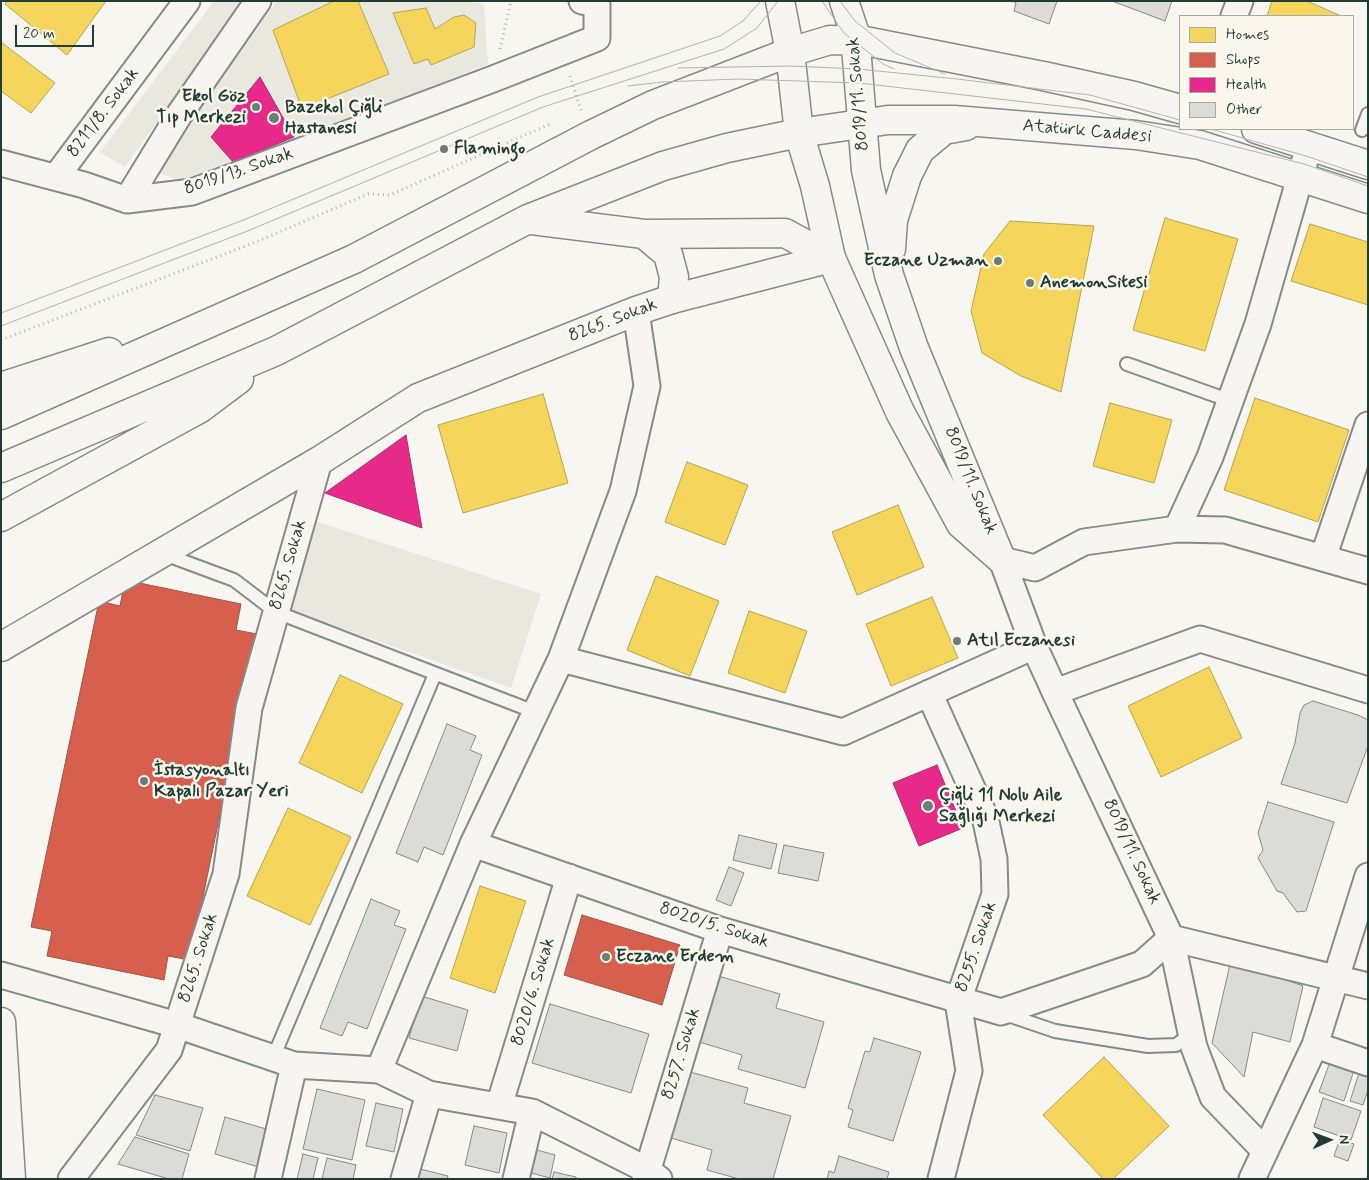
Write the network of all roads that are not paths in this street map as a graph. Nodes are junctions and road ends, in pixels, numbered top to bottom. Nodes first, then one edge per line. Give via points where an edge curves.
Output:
1 (187, 1) edge
2 (258, 1) edge
3 (582, 1) edge
4 (780, 1) edge
5 (844, 1) edge
6 (853, 1) edge
7 (1240, 1) edge
8 (1234, 15) edge
9 (855, 42) junction
10 (908, 49) junction
11 (790, 52) junction
12 (1179, 109) edge
13 (1368, 114) edge
14 (981, 123) junction
15 (862, 124) junction
16 (1259, 130) edge
17 (1362, 130) dead end
18 (799, 133) junction
19 (1186, 135) edge
20 (1309, 146) junction
21 (1, 163) edge
22 (1368, 165) edge
23 (56, 177) junction
24 (1301, 178) junction
25 (1368, 199) edge
26 (127, 200) junction
27 (528, 219) junction
28 (644, 234) junction
29 (831, 258) junction
30 (889, 275) junction
31 (672, 299) junction
32 (636, 311) junction
33 (218, 319) junction
34 (276, 351) junction
35 (1127, 364) dead end
36 (1, 387) edge
37 (1230, 401) junction
38 (1, 415) edge
39 (1368, 425) edge
40 (319, 460) junction
41 (1, 468) edge
42 (1, 517) edge
43 (1177, 529) junction
44 (161, 552) junction
45 (1323, 558) junction
46 (1002, 560) junction
47 (1368, 571) edge
48 (276, 612) junction
49 (1, 646) edge
50 (1034, 646) junction
51 (561, 659) junction
52 (435, 674) junction
53 (1368, 690) edge
54 (1054, 692) junction
55 (929, 693) junction
56 (535, 712) junction
57 (473, 844) junction
58 (1368, 876) edge
59 (569, 877) junction
60 (720, 930) junction
61 (1171, 938) junction
62 (1, 975) edge
63 (1337, 980) junction
64 (1368, 986) edge
65 (958, 1001) junction
66 (1001, 1012) junction
67 (1, 1022) edge
68 (177, 1025) junction
69 (1192, 1034) junction
70 (1315, 1045) junction
71 (284, 1062) junction
72 (1368, 1063) edge
73 (379, 1070) junction
74 (430, 1094) junction
75 (500, 1106) junction
76 (532, 1112) junction
77 (1265, 1150) junction
78 (650, 1176) edge
79 (11, 1179) edge
80 (71, 1179) edge
81 (268, 1179) edge
82 (404, 1179) edge
83 (516, 1179) edge
84 (941, 1179) edge
85 (1252, 1179) edge

1 - 23 street, 8211/8. Sokak
2 - 26 street via 179,115
3 - 26 street, 8019/13. Sokak via 596,4 597,38 192,192
4 - 11 street
5 - 9 street, 8019/11. Sokak
6 - 10 street, 8019/11. Sokak via 870,21
7 - 8 street
9 - 10 street, Atatürk Caddesi
9 - 11 street, Atatürk Caddesi via 830,40
9 - 15 street, 8019/11. Sokak
10 - 12 street, Atatürk Caddesi via 1134,96
11 - 18 street
11 - 33 street, Atatürk Caddesi via 653,105 590,134 354,259
13 - 17 lane
14 - 15 street, Atatürk Caddesi via 888,120
14 - 19 street, Atatürk Caddesi
14 - 30 street via 944,130 920,150 907,176 893,220
15 - 18 street, Atatürk Caddesi
15 - 30 street, 8019/11. Sokak via 866,170
16 - 20 street
18 - 27 street, Atatürk Caddesi via 663,166
18 - 29 street
19 - 24 street, Atatürk Caddesi
20 - 22 street
20 - 24 street
21 - 23 street, 8019/13. Sokak
23 - 26 street, 8019/13. Sokak
24 - 25 street, Atatürk Caddesi
24 - 37 street via 1258,324
27 - 28 street
27 - 34 street, Atatürk Caddesi
28 - 29 street via 785,233
28 - 31 street via 668,254 674,277
29 - 31 street, 8265. Sokak
29 - 46 street via 900,412 962,524
30 - 46 street, 8019/11. Sokak via 914,348
31 - 32 street, 8265. Sokak
32 - 40 street, 8265. Sokak via 418,398
32 - 51 street via 647,386 623,492
33 - 36 street
33 - 38 street
34 - 41 street
34 - 42 street via 199,409
35 - 37 lane
37 - 43 street via 1210,457
39 - 45 street
40 - 44 street
40 - 48 street, 8265. Sokak
43 - 45 street via 1225,530
43 - 46 street via 1084,542 1035,568
44 - 48 lane via 234,580
44 - 49 street
45 - 47 street
46 - 50 street, 8019/11. Sokak
48 - 52 lane
48 - 68 street, 8265. Sokak via 249,708 226,874
50 - 54 street, 8019/11. Sokak
50 - 55 street
51 - 55 street via 843,732
51 - 56 street
52 - 56 lane
52 - 71 lane
53 - 54 street via 1200,639
54 - 61 street, 8019/11. Sokak
55 - 65 street, 8255. Sokak via 985,818 994,859 995,894
56 - 57 street
57 - 59 street, 8020/5. Sokak
57 - 73 street
58 - 63 street
59 - 60 street, 8020/5. Sokak
59 - 75 street, 8020/6. Sokak
60 - 65 street, 8020/5. Sokak
60 - 78 street, 8257. Sokak
61 - 63 street
61 - 66 street via 1142,964
61 - 69 street, 8019/11. Sokak
62 - 68 street
63 - 64 street
63 - 70 street
65 - 66 street, 8020/5. Sokak
65 - 84 street, 8255. Sokak via 969,1071
66 - 69 lane via 1055,1030 1148,1046 1176,1045
67 - 79 street
68 - 71 street
68 - 80 street, 8265. Sokak via 169,1050
69 - 77 street, 8019/11. Sokak via 1213,1097
70 - 72 street
70 - 77 street
71 - 73 street
71 - 81 street
73 - 74 street
74 - 75 street
74 - 82 street
75 - 76 street
76 - 78 street
76 - 83 street
77 - 85 street

